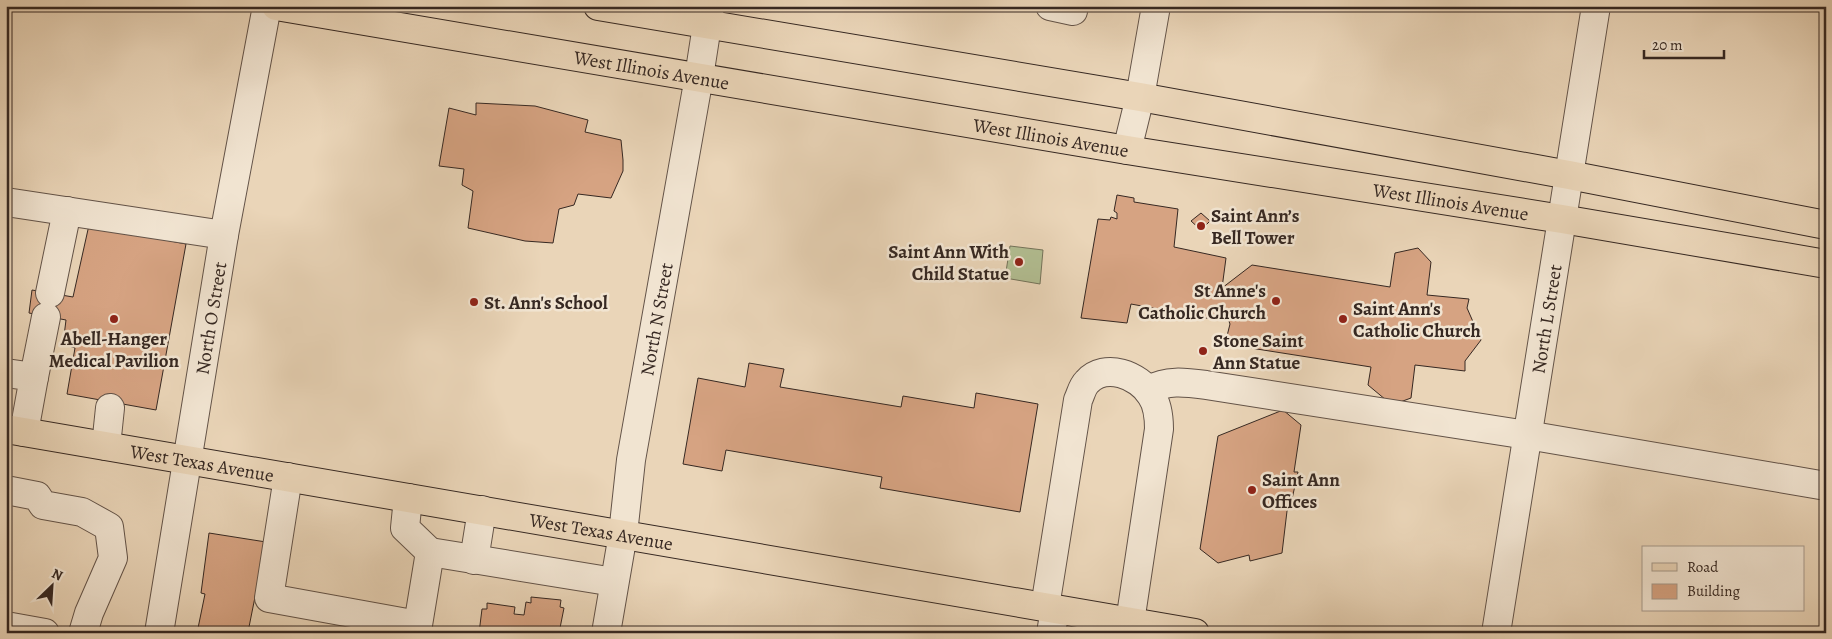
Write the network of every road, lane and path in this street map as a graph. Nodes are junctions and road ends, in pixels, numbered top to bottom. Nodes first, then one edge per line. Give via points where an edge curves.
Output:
1 (267, 6) edge
2 (276, 6) edge
3 (598, 6) edge
4 (1050, 6) edge
5 (1074, 6) edge
6 (1156, 6) edge
7 (1596, 6) edge
8 (708, 15) edge
9 (699, 77) junction
10 (1140, 97) junction
11 (1127, 150) junction
12 (1569, 175) junction
13 (7, 205) edge
14 (67, 211) junction
15 (1562, 218) junction
16 (1826, 225) edge
17 (224, 234) junction
18 (1826, 264) edge
19 (6, 373) edge
20 (34, 377) junction
21 (1148, 390) junction
22 (110, 408) dead end
23 (15, 430) edge
24 (1527, 435) junction
25 (106, 446) junction
26 (187, 460) junction
27 (288, 477) junction
28 (1826, 486) edge
29 (6, 490) edge
30 (408, 498) junction
31 (482, 510) junction
32 (623, 534) junction
33 (430, 552) junction
34 (474, 560) junction
35 (614, 582) junction
36 (1050, 616) edge
37 (1130, 622) junction
38 (6, 626) edge
39 (45, 633) edge
40 (83, 633) edge
41 (159, 633) edge
42 (606, 633) edge
43 (1195, 633) edge
44 (1496, 633) edge

1 - 17 street, North O Street
2 - 9 main road, West Illinois Avenue
3 - 8 main road
4 - 5 street via 1073,10
6 - 10 street
7 - 12 street, North L Street
8 - 9 street, North N Street
8 - 10 main road
9 - 11 main road, West Illinois Avenue
9 - 32 street, North N Street via 631,460
10 - 11 street
10 - 12 main road
11 - 15 main road, West Illinois Avenue
12 - 15 street, North L Street
12 - 16 main road
13 - 14 street
14 - 17 street
14 - 20 street
15 - 18 main road, West Illinois Avenue
15 - 24 street, North L Street
17 - 26 street, North O Street
19 - 20 street
20 - 23 street
21 - 24 street via 1161,383 1206,385
21 - 36 street via 1133,377 1108,372 1091,378 1082,390
21 - 37 street via 1156,404 1159,429
22 - 25 street
23 - 25 main road, West Texas Avenue
24 - 28 street
24 - 44 street, North L Street
25 - 26 main road, West Texas Avenue
26 - 27 main road, West Texas Avenue
26 - 41 street, North O Street
27 - 30 main road, West Texas Avenue
27 - 33 street via 269,598 418,625
29 - 40 street via 37,496 43,505 82,512 109,527 113,558
30 - 31 main road, West Texas Avenue
30 - 33 street via 404,528
31 - 32 main road, West Texas Avenue
31 - 34 street
32 - 35 street, North N Street
32 - 36 main road, West Texas Avenue
33 - 34 street
34 - 35 street
35 - 42 street, North N Street
36 - 37 main road, West Texas Avenue
37 - 43 main road, West Texas Avenue
38 - 39 street

